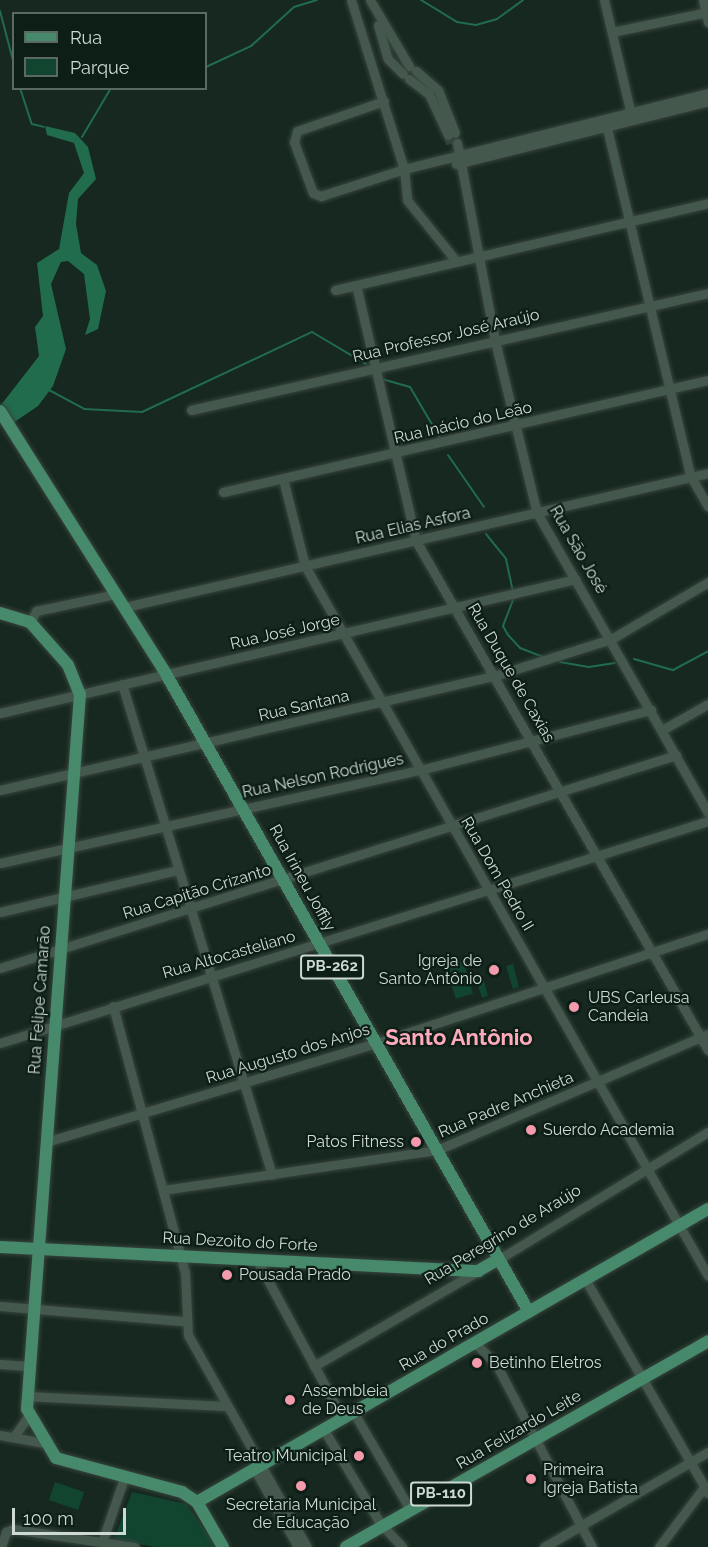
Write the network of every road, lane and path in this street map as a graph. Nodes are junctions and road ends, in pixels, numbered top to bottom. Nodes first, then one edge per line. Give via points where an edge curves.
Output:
1 (604, 0) edge
2 (703, 0) edge
3 (351, 1) edge
4 (371, 4) edge
5 (707, 15) edge
6 (377, 19) junction
7 (612, 32) junction
8 (708, 93) edge
9 (384, 100) junction
10 (708, 101) edge
11 (632, 117) junction
12 (606, 123) junction
13 (454, 144) tunnel mouth
14 (458, 162) junction
15 (404, 169) junction
16 (708, 203) edge
17 (630, 219) junction
18 (478, 256) junction
19 (456, 261) junction
20 (356, 285) junction
21 (335, 290) dead end
22 (708, 293) edge
23 (650, 306) junction
24 (495, 340) junction
25 (375, 368) junction
26 (708, 380) edge
27 (669, 389) junction
28 (191, 410) dead end
29 (0, 411) edge
30 (515, 427) junction
31 (394, 454) junction
32 (708, 473) edge
33 (691, 477) junction
34 (283, 479) junction
35 (223, 492) dead end
36 (708, 506) edge
37 (537, 513) junction
38 (416, 541) junction
39 (305, 566) junction
40 (576, 579) junction
41 (708, 582) edge
42 (116, 594) junction
43 (124, 607) junction
44 (455, 607) junction
45 (0, 613) edge
46 (30, 622) junction
47 (343, 634) junction
48 (611, 639) junction
49 (166, 674) junction
50 (497, 675) junction
51 (122, 684) junction
52 (80, 694) junction
53 (383, 702) junction
54 (708, 704) edge
55 (651, 710) junction
56 (0, 713) edge
57 (662, 730) junction
58 (534, 742) junction
59 (206, 745) junction
60 (676, 755) junction
61 (145, 759) junction
62 (420, 770) junction
63 (74, 776) junction
64 (0, 790) edge
65 (563, 793) junction
66 (244, 809) junction
67 (708, 813) edge
68 (708, 821) edge
69 (166, 826) junction
70 (454, 829) junction
71 (68, 848) junction
72 (601, 858) junction
73 (0, 863) edge
74 (178, 870) junction
75 (284, 881) junction
76 (490, 893) junction
77 (65, 897) junction
78 (189, 910) junction
79 (0, 912) edge
80 (708, 934) edge
81 (320, 945) junction
82 (61, 950) junction
83 (653, 953) junction
84 (0, 968) edge
85 (210, 974) junction
86 (546, 990) junction
87 (113, 1006) junction
88 (55, 1027) junction
89 (704, 1035) edge
90 (0, 1043) edge
91 (376, 1043) junction
92 (708, 1050) edge
93 (245, 1083) junction
94 (598, 1083) junction
95 (143, 1113) junction
96 (708, 1132) edge
97 (46, 1142) junction
98 (437, 1150) junction
99 (647, 1168) junction
100 (272, 1175) junction
101 (163, 1191) junction
102 (708, 1209) edge
103 (679, 1225) junction
104 (0, 1247) edge
105 (38, 1249) junction
106 (180, 1256) junction
107 (498, 1259) junction
108 (257, 1260) junction
109 (478, 1271) junction
110 (708, 1276) edge
111 (585, 1279) junction
112 (0, 1306) edge
113 (33, 1310) junction
114 (529, 1312) junction
115 (184, 1321) junction
116 (708, 1341) edge
117 (474, 1343) junction
118 (0, 1364) edge
119 (314, 1365) junction
120 (28, 1366) junction
121 (643, 1379) junction
122 (26, 1396) junction
123 (225, 1406) junction
124 (349, 1416) junction
125 (32, 1420) junction
126 (324, 1430) junction
127 (0, 1435) edge
128 (15, 1435) junction
129 (28, 1437) junction
130 (536, 1441) junction
131 (44, 1443) junction
132 (708, 1452) edge
133 (691, 1462) junction
134 (259, 1468) junction
135 (124, 1478) junction
136 (706, 1489) edge
137 (197, 1502) junction
138 (411, 1511) junction
139 (383, 1526) junction
140 (581, 1526) junction
141 (102, 1542) junction
142 (1, 1547) edge
143 (135, 1547) edge
144 (223, 1547) edge
145 (298, 1547) edge
146 (308, 1547) edge
147 (346, 1547) edge
148 (402, 1547) edge
149 (544, 1547) edge
150 (592, 1547) edge
151 (659, 1547) edge

1 - 7 street
2 - 5 street
3 - 9 street
4 - 6 street
5 - 7 street
6 - 6 street via 412,68 438,90 451,134 429,94 387,59
7 - 11 street
8 - 11 street
9 - 15 street
9 - 15 street via 297,131 294,142 310,190 321,196
10 - 11 street
11 - 12 street
12 - 14 street
12 - 17 street
13 - 14 street, Rua São José
14 - 15 street
14 - 18 street, Rua São José
15 - 19 street via 407,200
16 - 17 street
17 - 18 street
17 - 23 street
18 - 19 street
18 - 24 street, Rua São José
19 - 20 street
20 - 21 street
20 - 25 street, Rua Duque de Caxias
22 - 23 street, Rua Professor José Araújo
23 - 24 street, Rua Professor José Araújo
23 - 27 street
24 - 25 street, Rua Professor José Araújo
24 - 30 street, Rua São José
25 - 28 street, Rua Professor José Araújo
25 - 31 street, Rua Duque de Caxias
26 - 27 street, Rua Inácio do Leão
27 - 30 street, Rua Inácio do Leão
27 - 33 street
29 - 42 main road, Rua Irineu Joffily
30 - 31 street, Rua Inácio do Leão
30 - 37 street, Rua São José
31 - 34 street, Rua Inácio do Leão
31 - 38 street, Rua Duque de Caxias
32 - 33 street, Rua Elias Asfora
33 - 36 street
33 - 37 street, Rua Elias Asfora
34 - 35 street, Rua Inácio do Leão
34 - 39 street, Rua Dom Pedro II
37 - 38 street, Rua Elias Asfora
37 - 40 street, Rua São José
38 - 39 street, Rua Elias Asfora
38 - 44 street, Rua Duque de Caxias
39 - 43 street, Rua Elias Asfora
39 - 47 street, Rua Dom Pedro II
40 - 44 street, Rua José Jorge
40 - 48 street, Rua São José
41 - 48 street, Rua Santana
42 - 43 main road, Rua Irineu Joffily
42 - 46 street via 36,611
43 - 49 main road, Rua Irineu Joffily / PB-262
44 - 47 street, Rua José Jorge
44 - 50 street, Rua Duque de Caxias
45 - 46 main road via 20,615
46 - 52 main road, Rua Felipe Camarão via 68,665
47 - 49 street, Rua José Jorge
47 - 53 street, Rua Dom Pedro II
48 - 50 street, Rua Santana
48 - 55 street, Rua São José
49 - 51 street, Rua José Jorge
49 - 59 main road, Rua Irineu Joffily / PB-262
50 - 53 street, Rua Santana
50 - 58 street, Rua Duque de Caxias
51 - 52 street, Rua José Jorge
51 - 61 street
52 - 56 street, Rua José Jorge
52 - 63 main road, Rua Felipe Camarão
53 - 59 street, Rua Santana
53 - 62 street, Rua Dom Pedro II
54 - 57 street
55 - 57 street, Rua São José
55 - 58 street, Rua Nelson Rodrigues
57 - 60 street, Rua São José
58 - 62 street, Rua Nelson Rodrigues
58 - 65 street, Rua Duque de Caxias
59 - 61 street, Rua Santana
59 - 66 main road, Rua Irineu Joffily / PB-262
60 - 65 street, Rua Capitão Crizanto
60 - 67 street, Rua São José
61 - 63 street, Rua Santana
61 - 69 street
62 - 66 street, Rua Nelson Rodrigues
62 - 70 street, Rua Dom Pedro II
63 - 64 street, Rua Santana
63 - 71 main road, Rua Felipe Camarão
65 - 70 street, Rua Capitão Crizanto
65 - 72 street, Rua Duque de Caxias
66 - 69 street, Rua Nelson Rodrigues
66 - 75 main road, Rua Irineu Joffily / PB-262
68 - 72 street, Rua Altocasteliano
69 - 71 street, Rua Nelson Rodrigues
69 - 74 street
70 - 75 street, Rua Capitão Crizanto
70 - 76 street, Rua Dom Pedro II
71 - 73 street, Rua Nelson Rodrigues
71 - 77 main road, Rua Felipe Camarão
72 - 76 street, Rua Altocasteliano
72 - 83 street, Rua Duque de Caxias
74 - 77 street
74 - 78 street
75 - 78 street, Rua Capitão Crizanto
75 - 81 main road, Rua Irineu Joffily / PB-262
76 - 81 street, Rua Altocasteliano
76 - 86 street, Rua Dom Pedro II
77 - 79 street
77 - 82 main road, Rua Felipe Camarão
78 - 82 street, Rua Capitão Crizanto
78 - 85 street
80 - 83 street, Rua Augusto dos Anjos
81 - 85 street, Rua Altocasteliano
81 - 91 main road, Rua Irineu Joffily / PB-262
82 - 84 street, Rua Capitão Crizanto
82 - 88 main road, Rua Felipe Camarão
83 - 86 street, Rua Augusto dos Anjos
83 - 89 street, Rua Duque de Caxias
85 - 87 street, Rua Altocasteliano
85 - 93 street
86 - 91 street, Rua Augusto dos Anjos
86 - 94 street, Rua Dom Pedro II
87 - 88 street, Rua Altocasteliano
87 - 95 street
88 - 90 street, Rua Altocasteliano
88 - 97 main road, Rua Felipe Camarão
89 - 92 street, Rua Duque de Caxias
89 - 94 street, Rua Padre Anchieta
91 - 93 street, Rua Augusto dos Anjos
91 - 98 main road, Rua Irineu Joffily / PB-262
93 - 95 street, Rua Augusto dos Anjos
93 - 100 street
94 - 98 street, Rua Padre Anchieta
94 - 99 street, Rua Dom Pedro II
95 - 97 street, Rua Augusto dos Anjos
95 - 101 street
96 - 99 street, Rua Peregrino de Araújo
97 - 105 main road, Rua Felipe Camarão
98 - 100 street, Rua Padre Anchieta
98 - 107 main road, Rua Irineu Joffily / PB-262
99 - 103 street, Rua Dom Pedro II
99 - 107 street, Rua Peregrino de Araújo
100 - 101 street, Rua Padre Anchieta
101 - 106 street
102 - 103 main road, Rua do Prado
103 - 110 street, Rua Dom Pedro II
103 - 111 main road, Rua do Prado
104 - 105 main road, Rua Dezoito do Forte
105 - 106 main road, Rua Dezoito do Forte
105 - 113 main road, Rua Felipe Camarão
106 - 108 main road, Rua Dezoito do Forte
106 - 115 street
107 - 109 main road, Rua Peregrino de Araújo
107 - 114 main road, Rua Irineu Joffily / PB-262
108 - 109 main road, Rua Dezoito do Forte
108 - 119 street
109 - 119 street, Rua Peregrino de Araújo
111 - 114 main road, Rua do Prado
111 - 121 street
112 - 113 street
113 - 115 street
113 - 120 main road, Rua Felipe Camarão
114 - 117 main road, Rua do Prado
115 - 123 street
116 - 121 main road, Rua Felizardo Leite / PB-110
117 - 124 main road, Rua do Prado
117 - 130 street via 491,1356
118 - 120 street
119 - 124 street
120 - 122 main road, Rua Felipe Camarão
121 - 130 main road, Rua Felizardo Leite / PB-110
121 - 133 street
122 - 123 street
122 - 125 main road, Rua Felipe Camarão
123 - 134 street
124 - 126 main road, Rua do Prado
124 - 138 street
125 - 128 street
125 - 129 street
125 - 131 main road, Rua Felipe Camarão
126 - 134 main road, Rua do Prado
126 - 139 street
127 - 128 street
128 - 129 street
129 - 131 street
130 - 138 main road, Rua Felizardo Leite / PB-110
130 - 140 street
131 - 135 main road via 56,1458
132 - 133 street
133 - 136 street
133 - 140 street
134 - 137 main road, Rua do Prado
134 - 145 street
134 - 146 street
135 - 137 main road via 182,1492
135 - 141 street
136 - 151 street
137 - 144 main road
138 - 139 main road, Rua Felizardo Leite / PB-110
139 - 147 main road, Rua Felizardo Leite / PB-110
139 - 148 street
140 - 149 street
140 - 150 street
141 - 142 street via 13,1529 6,1532
141 - 143 street

